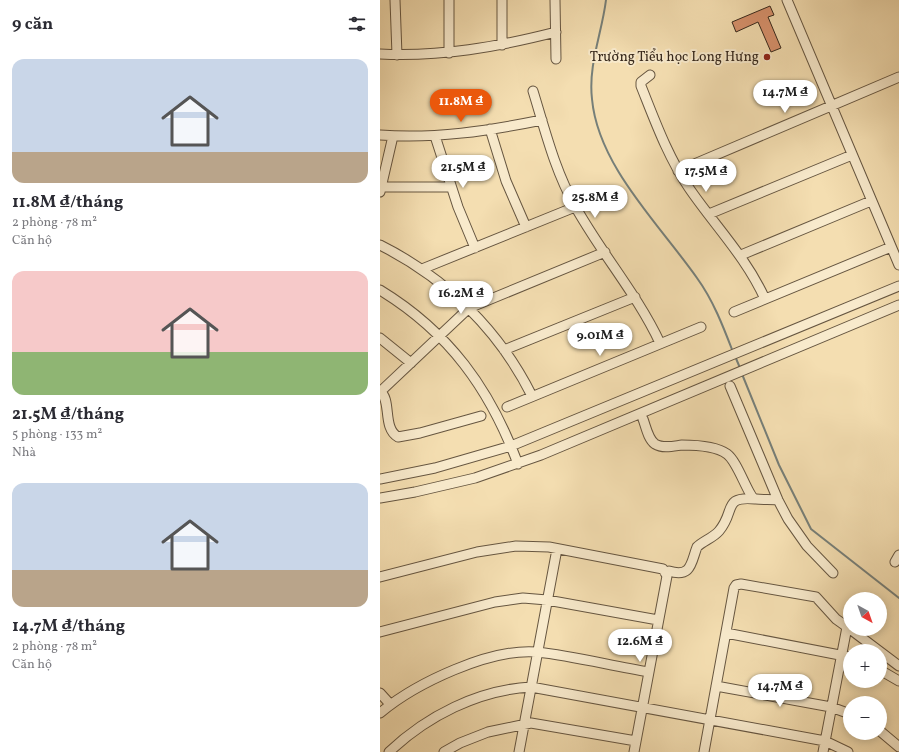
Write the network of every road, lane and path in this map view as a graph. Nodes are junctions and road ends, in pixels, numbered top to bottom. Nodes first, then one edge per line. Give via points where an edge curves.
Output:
1 (395, 0) edge
2 (449, 0) edge
3 (502, 0) edge
4 (555, 0) edge
5 (787, 0) edge
6 (556, 32) junction
7 (502, 45) junction
8 (449, 53) junction
9 (380, 54) edge
10 (396, 54) junction
11 (556, 59) dead end
12 (650, 75) dead end
13 (899, 77) edge
14 (533, 91) dead end
15 (831, 106) junction
16 (542, 120) junction
17 (490, 129) junction
18 (380, 136) edge
19 (393, 136) junction
20 (435, 136) junction
21 (852, 154) junction
22 (678, 171) junction
23 (451, 186) junction
24 (380, 190) edge
25 (871, 201) junction
26 (575, 207) junction
27 (709, 214) junction
28 (526, 227) junction
29 (380, 245) edge
30 (891, 247) junction
31 (475, 248) junction
32 (605, 252) junction
33 (741, 255) junction
34 (899, 265) edge
35 (422, 269) junction
36 (899, 286) edge
37 (380, 290) edge
38 (635, 297) junction
39 (765, 299) junction
40 (899, 306) edge
41 (469, 308) junction
42 (734, 312) dead end
43 (701, 327) dead end
44 (440, 335) junction
45 (380, 338) edge
46 (660, 343) junction
47 (504, 350) junction
48 (411, 362) junction
49 (730, 386) dead end
50 (381, 391) edge
51 (532, 396) junction
52 (507, 406) dead end
53 (481, 416) dead end
54 (643, 419) dead end
55 (511, 446) junction
56 (518, 464) junction
57 (380, 479) edge
58 (380, 498) edge
59 (756, 499) junction
60 (778, 500) junction
61 (557, 549) junction
62 (669, 571) dead end
63 (833, 573) dead end
64 (380, 577) edge
65 (547, 600) junction
66 (658, 620) junction
67 (843, 624) edge
68 (380, 632) edge
69 (726, 633) junction
70 (860, 636) edge
71 (537, 652) junction
72 (843, 654) edge
73 (843, 665) edge
74 (899, 666) edge
75 (649, 672) junction
76 (887, 674) edge
77 (899, 681) edge
78 (716, 686) junction
79 (531, 687) junction
80 (380, 693) edge
81 (390, 704) junction
82 (642, 707) junction
83 (831, 707) junction
84 (843, 711) edge
85 (380, 713) edge
86 (710, 720) junction
87 (524, 724) junction
88 (887, 737) edge
89 (636, 741) junction
90 (825, 741) junction
91 (899, 747) edge
92 (449, 751) edge
93 (389, 752) edge
94 (519, 752) edge
95 (634, 752) edge
96 (704, 752) edge
97 (823, 752) edge
98 (848, 752) edge

1 - 10 street
2 - 8 street
3 - 7 street
4 - 6 street
5 - 15 street
6 - 7 street
6 - 11 street
7 - 8 street
8 - 10 street
9 - 10 street
12 - 22 street via 641,82 641,86
13 - 15 street
14 - 16 street
15 - 21 street
15 - 22 street
16 - 17 street
16 - 26 street via 556,164
17 - 20 street
17 - 28 street via 506,181
18 - 19 street
19 - 20 street
19 - 24 street
20 - 23 street
21 - 25 street
21 - 27 street
22 - 27 street
23 - 24 street
23 - 31 street
25 - 30 street
25 - 33 street
26 - 28 street
26 - 32 street
27 - 33 street
28 - 31 street
29 - 35 street
30 - 34 street
30 - 39 street
31 - 35 street
32 - 38 street
32 - 41 street
33 - 39 street
35 - 41 street
36 - 55 street
37 - 44 street
38 - 46 street
38 - 47 street
39 - 42 street
40 - 56 street
41 - 44 street
41 - 47 street
43 - 46 street
44 - 48 street
44 - 55 street via 476,380 498,416
45 - 48 street
46 - 51 street
47 - 51 street
48 - 50 street
49 - 60 street
50 - 53 street via 390,429 398,437
51 - 52 street
54 - 59 street via 654,444 695,446 727,454 744,477 749,495
55 - 56 street
55 - 57 street via 435,468
56 - 58 street via 448,485
59 - 60 street
59 - 62 street via 735,500 718,531 697,547 694,562 682,572
60 - 63 street via 807,546
61 - 64 street via 527,546 498,548
61 - 65 street
61 - 66 street via 663,569 667,576
65 - 66 street
65 - 68 street via 523,598 494,602
65 - 71 street
66 - 75 street
67 - 69 street via 816,597 739,584 734,588
69 - 72 street
69 - 78 street
70 - 74 street
71 - 75 street
71 - 79 street
71 - 81 street via 502,656 466,666 429,682
73 - 83 street
75 - 82 street
76 - 77 street
78 - 83 street
78 - 86 street
79 - 82 street
79 - 87 street
79 - 93 street via 504,690 451,709 424,724
80 - 81 street
81 - 85 street
82 - 86 street
82 - 89 street
83 - 84 street
83 - 90 street
86 - 90 street
86 - 96 street
87 - 89 street via 539,723
87 - 92 street via 488,732
87 - 94 street
88 - 91 street
89 - 95 street
90 - 97 street
90 - 98 street

